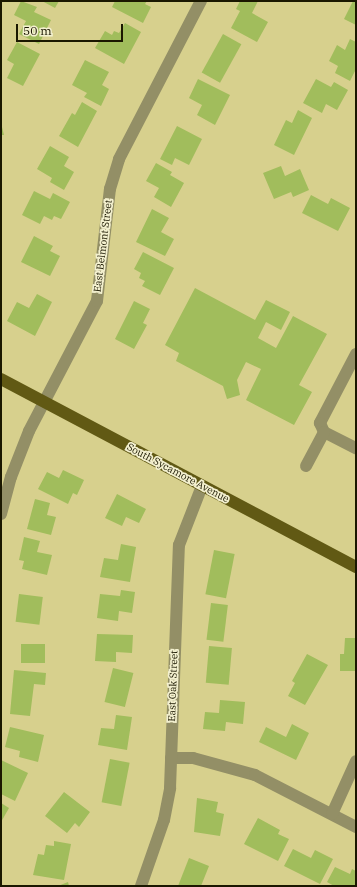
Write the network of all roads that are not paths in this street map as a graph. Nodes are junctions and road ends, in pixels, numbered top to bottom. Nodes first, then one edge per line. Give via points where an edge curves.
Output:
1 (201, 1) edge
2 (356, 354) edge
3 (1, 379) edge
4 (44, 402) junction
5 (324, 432) junction
6 (356, 448) edge
7 (306, 466) dead end
8 (202, 486) junction
9 (1, 514) edge
10 (355, 565) edge
11 (171, 758) junction
12 (356, 761) edge
13 (332, 814) junction
14 (356, 827) edge
15 (141, 886) edge

1 - 4 street, East Belmont Street via 119,159 110,189 97,301
2 - 5 street via 320,423
3 - 4 main road, South Sycamore Avenue
4 - 8 main road, South Sycamore Avenue
4 - 9 street, East Belmont Street via 11,477
5 - 6 street
5 - 7 street
8 - 10 main road, South Sycamore Avenue
8 - 11 street, East Oak Street via 179,545
11 - 13 street via 199,759 255,775
11 - 15 street, East Oak Street via 170,788 164,820
12 - 13 street
13 - 14 street

